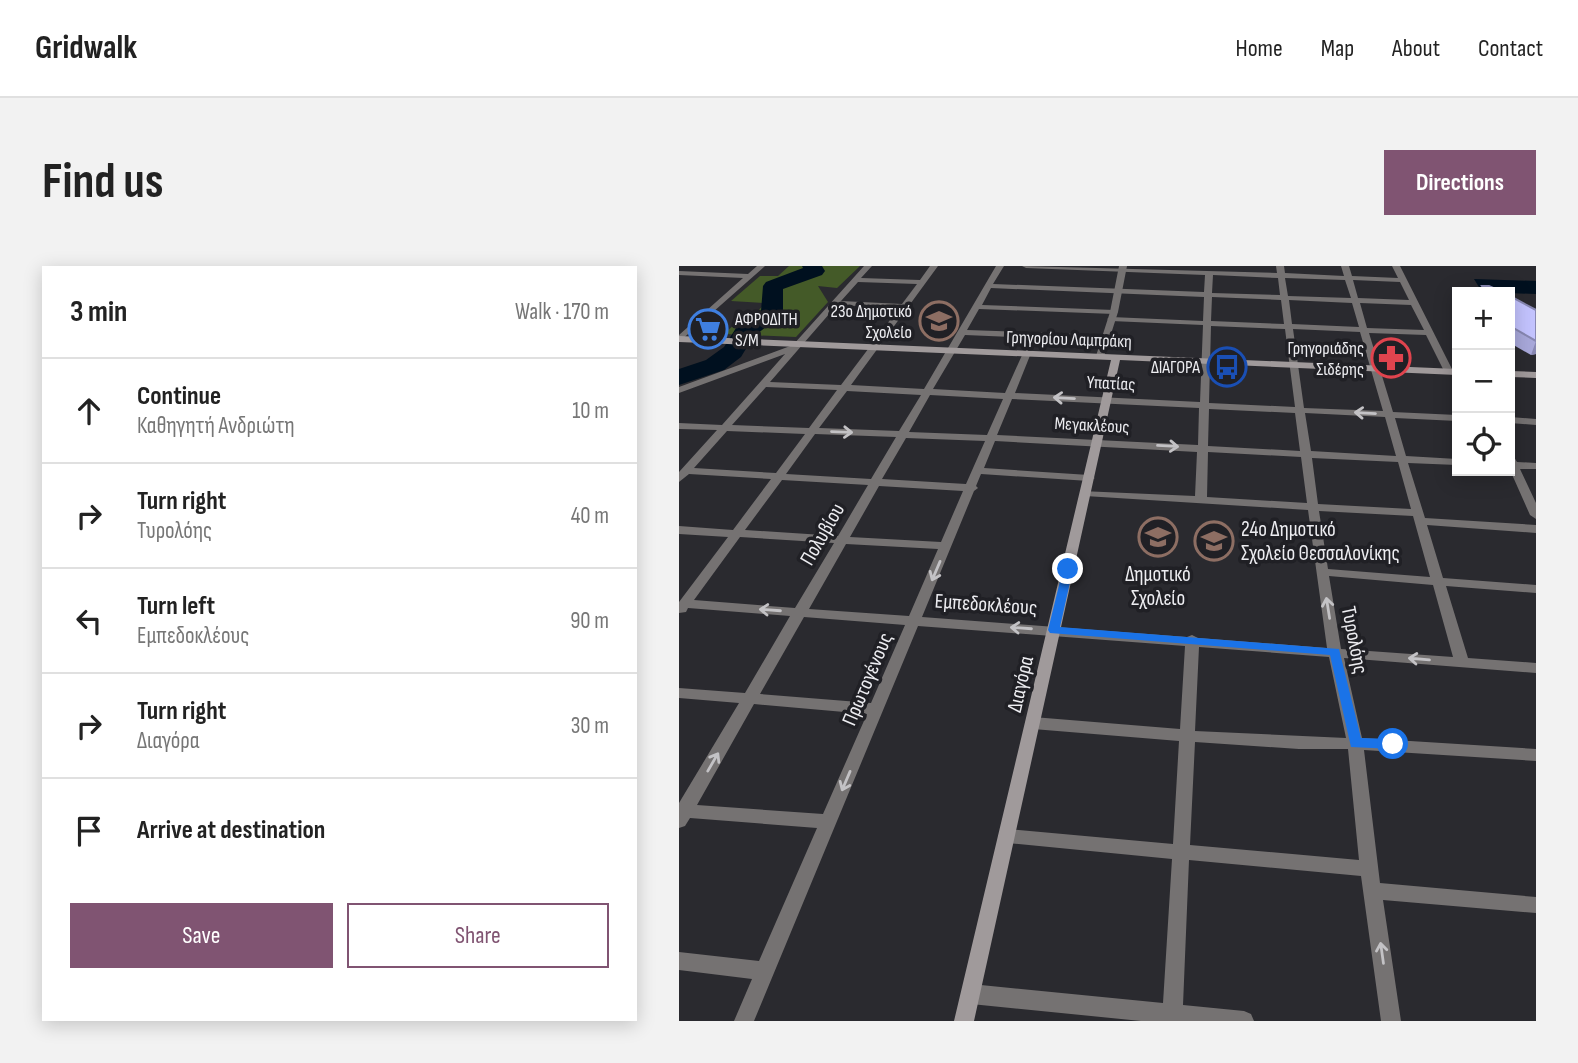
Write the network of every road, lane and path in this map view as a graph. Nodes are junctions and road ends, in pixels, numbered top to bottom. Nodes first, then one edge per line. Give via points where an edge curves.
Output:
1 (761, 266) edge
2 (869, 266) edge
3 (934, 266) edge
4 (1000, 266) edge
5 (1026, 266) edge
6 (1047, 266) edge
7 (1345, 266) edge
8 (1396, 266) edge
9 (1063, 267) edge
10 (1123, 267) edge
11 (1219, 270) edge
12 (1281, 271) edge
13 (1209, 272) junction
14 (679, 273) edge
15 (750, 276) junction
16 (1349, 278) junction
17 (856, 280) junction
18 (1404, 280) junction
19 (922, 282) junction
20 (988, 286) junction
21 (1051, 289) junction
22 (1119, 292) junction
23 (1208, 295) junction
24 (1284, 298) junction
25 (1354, 300) junction
26 (837, 303) junction
27 (1415, 303) junction
28 (905, 306) junction
29 (975, 307) junction
30 (1037, 309) junction
31 (1113, 316) junction
32 (1207, 324) junction
33 (1287, 327) junction
34 (1363, 330) junction
35 (961, 332) junction
36 (1430, 333) junction
37 (1027, 335) junction
38 (1106, 338) junction
39 (679, 339) edge
40 (800, 344) junction
41 (874, 347) junction
42 (951, 350) junction
43 (1027, 353) junction
44 (1108, 356) junction
45 (1206, 360) junction
46 (1292, 365) junction
47 (1375, 369) junction
48 (1452, 370) edge
49 (1452, 372) edge
50 (1515, 374) edge
51 (1536, 375) edge
52 (679, 383) edge
53 (695, 383) junction
54 (764, 384) junction
55 (843, 388) junction
56 (679, 390) edge
57 (927, 392) junction
58 (1010, 396) junction
59 (1106, 400) junction
60 (1205, 405) junction
61 (1299, 410) junction
62 (1388, 414) junction
63 (1452, 418) edge
64 (1515, 420) edge
65 (1536, 422) edge
66 (679, 426) edge
67 (725, 427) junction
68 (812, 430) junction
69 (902, 434) junction
70 (993, 438) junction
71 (1097, 443) junction
72 (1202, 448) junction
73 (1305, 454) junction
74 (1402, 459) junction
75 (1452, 462) edge
76 (1515, 463) edge
77 (1536, 466) edge
78 (979, 471) junction
79 (1515, 471) edge
80 (683, 475) edge
81 (778, 477) junction
82 (1089, 478) junction
83 (875, 482) junction
84 (972, 488) junction
85 (1085, 493) junction
86 (1201, 500) junction
87 (1313, 506) junction
88 (1536, 515) edge
89 (1419, 517) junction
90 (1536, 529) edge
91 (679, 530) edge
92 (738, 533) junction
93 (841, 540) junction
94 (947, 546) junction
95 (1322, 572) junction
96 (1438, 581) junction
97 (1536, 589) edge
98 (682, 607) edge
99 (800, 612) junction
100 (915, 620) junction
101 (1054, 630) junction
102 (1192, 640) junction
103 (1335, 652) junction
104 (1462, 662) junction
105 (1536, 668) edge
106 (679, 693) edge
107 (750, 699) junction
108 (877, 709) junction
109 (1033, 723) junction
110 (1189, 736) junction
111 (1355, 743) junction
112 (1536, 755) edge
113 (681, 814) edge
114 (828, 822) junction
115 (1007, 836) junction
116 (1182, 853) junction
117 (1369, 869) junction
118 (1373, 891) junction
119 (1536, 905) edge
120 (679, 961) edge
121 (765, 971) junction
122 (971, 994) junction
123 (1172, 1018) edge
124 (744, 1021) edge
125 (964, 1021) edge
126 (1244, 1021) edge
127 (1391, 1021) edge

1 - 15 street
2 - 17 street
3 - 19 street
4 - 20 street, Πολυβίου
5 - 6 street
6 - 9 street
7 - 16 street
8 - 18 street
9 - 10 street
9 - 21 street
10 - 13 street
10 - 22 street, Διαγόρα
11 - 12 street
11 - 13 street
12 - 16 street
12 - 24 street, Τυρολόης
13 - 23 street
14 - 15 street
15 - 39 street
16 - 18 street
16 - 25 street
17 - 19 street
17 - 26 street
18 - 27 street
19 - 28 street
20 - 21 street
20 - 29 street, Πολυβίου
21 - 22 street
21 - 30 street
22 - 23 street
22 - 31 street, Διαγόρα
23 - 24 street
23 - 32 street
24 - 25 street
24 - 33 street, Τυρολόης
25 - 27 street
25 - 34 street
26 - 28 street
26 - 40 street
27 - 36 street
28 - 41 street
29 - 30 street
29 - 35 street, Πολυβίου
30 - 31 street
30 - 37 street
31 - 32 street
31 - 38 street, Διαγόρα
32 - 33 street
32 - 45 street
33 - 34 street
33 - 46 street, Τυρολόης
34 - 36 street
34 - 47 street
35 - 37 street
35 - 42 street, Πολυβίου
36 - 48 street
37 - 38 street
38 - 44 street, Διαγόρα
39 - 40 main road, Γρηγορίου Λαμπράκη
40 - 41 main road, Γρηγορίου Λαμπράκη
40 - 53 street
40 - 54 street
41 - 42 main road, Γρηγορίου Λαμπράκη
41 - 55 street
42 - 43 main road, Γρηγορίου Λαμπράκη
42 - 57 street, Πολυβίου
43 - 44 main road, Γρηγορίου Λαμπράκη
43 - 58 street, Πρωτογένους
44 - 45 main road, Γρηγορίου Λαμπράκη
44 - 59 main road, Διαγόρα
45 - 46 main road, Γρηγορίου Λαμπράκη
45 - 60 street
46 - 47 main road, Γρηγορίου Λαμπράκη
46 - 61 street, Τυρολόης
47 - 49 main road, Γρηγορίου Λαμπράκη
47 - 62 street
50 - 51 main road
52 - 53 street
53 - 56 street
54 - 55 street, Υπατίας
54 - 67 street
55 - 57 street, Υπατίας
55 - 68 street
57 - 58 street, Υπατίας
57 - 69 street, Πολυβίου
59 -> 58 street, Υπατίας
58 - 70 street, Πρωτογένους
59 - 60 street, Υπατίας
59 - 71 main road, Διαγόρα
60 - 61 street, Υπατίας
60 - 72 street
62 -> 61 street, Υπατίας
61 - 73 street, Τυρολόης
62 - 63 street, Υπατίας
62 - 74 street
64 - 65 street
66 - 67 street, Μεγακλέους
67 - 68 street, Μεγακλέους
67 - 80 street
68 -> 69 street, Μεγακλέους
68 - 81 street
69 - 70 street, Μεγακλέους
69 - 83 street, Πολυβίου
70 - 71 street, Μεγακλέους
70 - 78 street, Πρωτογένους
71 -> 72 street, Μεγακλέους
71 - 82 main road, Διαγόρα
72 - 73 street, Μεγακλέους
72 - 86 street
73 - 74 street, Μεγακλέους
73 - 87 street, Τυρολόης
74 - 75 street, Μεγακλέους
74 - 89 street
76 - 77 street
78 - 82 street
78 - 84 street, Πρωτογένους
79 - 88 street
80 - 81 street
81 - 83 street
81 - 92 street
82 - 85 main road, Διαγόρα
83 - 84 street
83 - 93 street, Πολυβίου
84 - 94 street, Πρωτογένους
85 - 86 street
85 - 101 main road, Διαγόρα
86 - 87 street
87 - 89 street
87 - 95 street, Τυρολόης
89 - 90 street
89 - 96 street
91 - 92 street
92 - 93 street
92 - 98 street
93 - 94 street
93 - 99 street, Πολυβίου
94 -> 100 street, Πρωτογένους
95 - 96 street
103 -> 95 street, Τυρολόης
96 - 97 street
96 - 104 street
99 -> 98 street, Εμπεδοκλέους
99 - 100 street, Εμπεδοκλέους
99 - 107 street, Πολυβίου
101 -> 100 street, Εμπεδοκλέους
100 - 108 street, Πρωτογένους
101 - 102 street, Εμπεδοκλέους
101 - 109 main road, Διαγόρα
102 - 103 street, Εμπεδοκλέους
102 - 110 street
104 -> 103 street, Εμπεδοκλέους
103 - 111 street, Τυρολόης
104 - 105 street, Εμπεδοκλέους
106 - 107 street
107 - 108 street
113 -> 107 street, Πολυβίου
108 -> 114 street, Πρωτογένους
109 - 110 street
109 - 115 main road, Διαγόρα
110 - 111 street
110 - 116 street
111 - 112 street
111 - 117 street, Τυρολόης
113 - 114 street
114 - 121 street, Πρωτογένους
115 - 116 street
115 - 122 main road, Διαγόρα
116 - 117 street
116 - 123 street
117 - 118 street, Τυρολόης
118 - 119 street
127 -> 118 street, Τυρολόης
120 - 121 street
121 - 124 street, Πρωτογένους
122 - 123 street
122 - 125 main road, Διαγόρα
123 - 126 street

